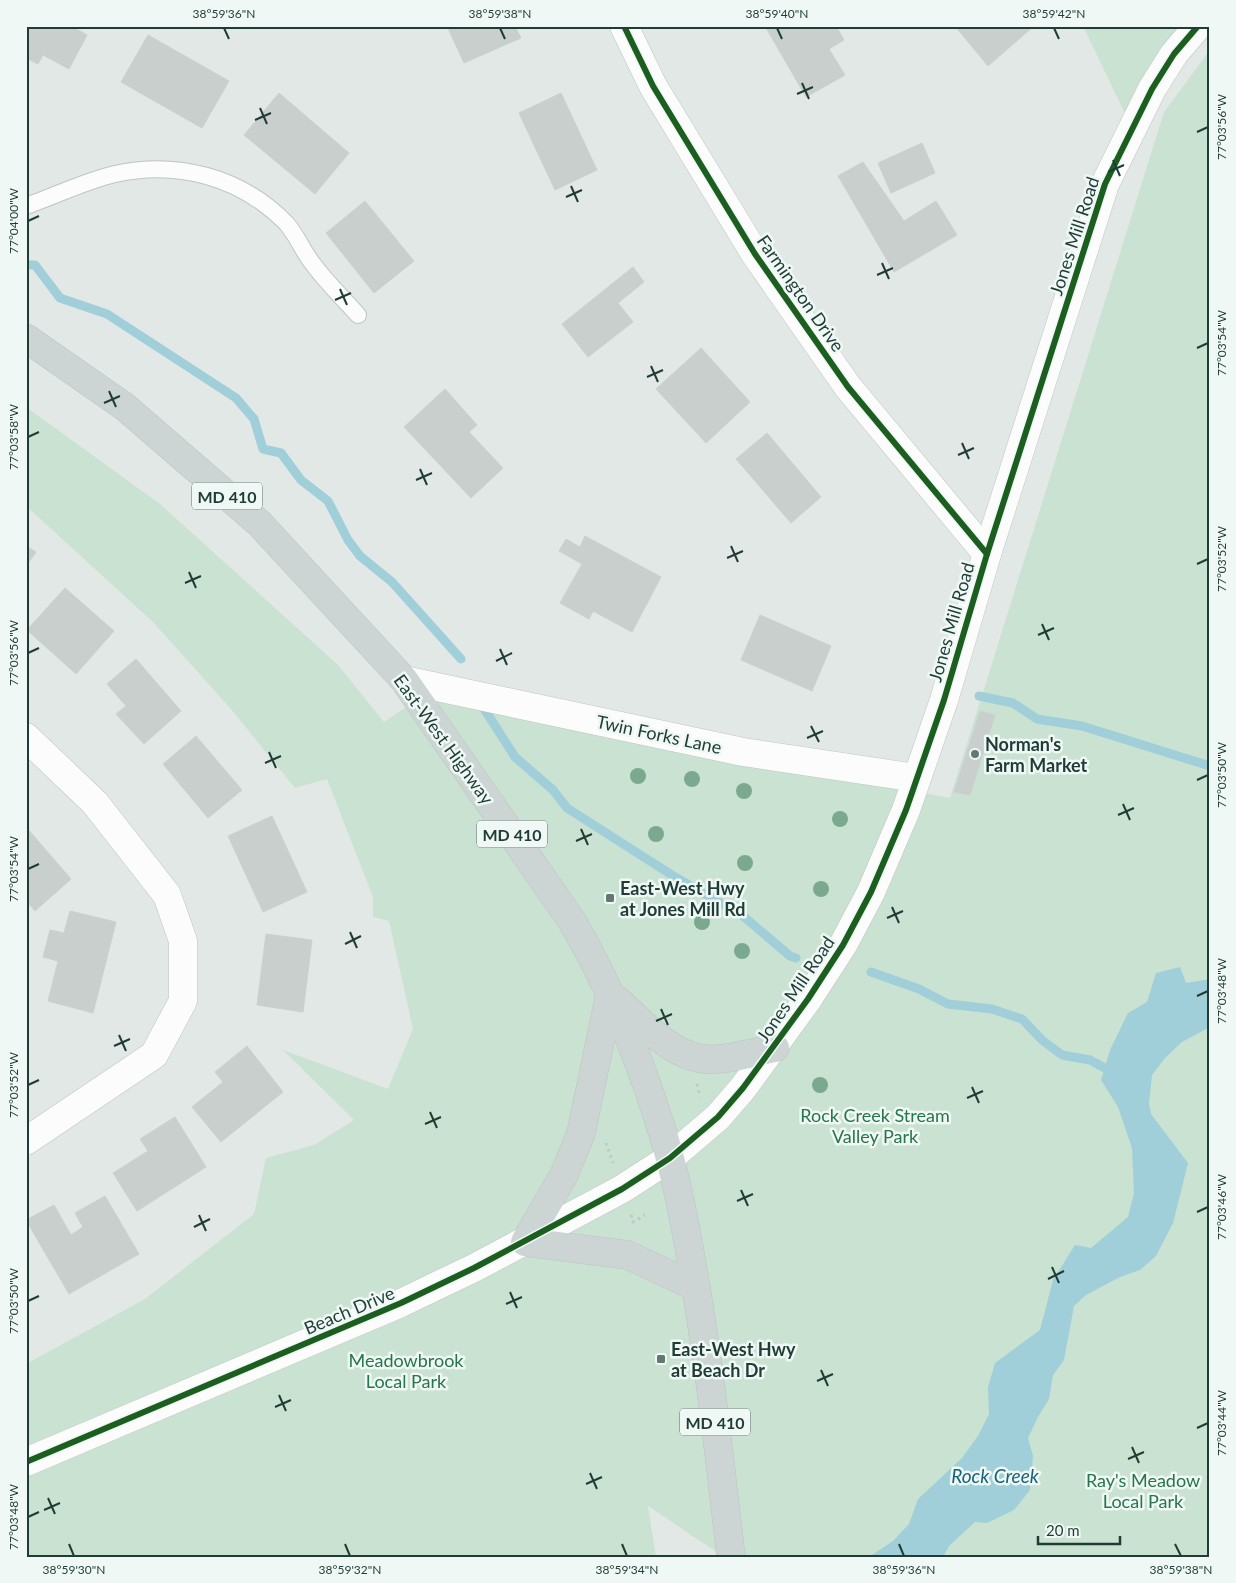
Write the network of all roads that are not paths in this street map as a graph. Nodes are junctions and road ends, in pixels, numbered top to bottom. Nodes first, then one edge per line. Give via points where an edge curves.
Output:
1 (624, 26) edge
2 (1198, 26) edge
3 (26, 206) edge
4 (358, 315) dead end
5 (26, 338) edge
6 (987, 554) junction
7 (404, 680) junction
8 (26, 737) edge
9 (916, 778) junction
10 (610, 994) junction
11 (775, 1048) junction
12 (26, 1141) edge
13 (670, 1158) junction
14 (525, 1242) junction
15 (696, 1287) junction
16 (26, 1462) edge
17 (732, 1557) edge

1 - 6 street, Farmington Drive via 653,86 754,254 848,387
2 - 6 street, Jones Mill Road via 1174,54 1152,89 1105,184
3 - 4 lane via 114,175 146,169 189,170 218,178 264,205 286,224 312,264
5 - 7 main road, East-West Highway / MD 410 via 126,407 260,524
6 - 9 street, Jones Mill Road via 944,700
7 - 9 street, Twin Forks Lane via 742,752
7 - 10 main road, East-West Highway / MD 410 via 572,921
8 - 12 street via 95,803 166,895 183,941 183,1001 154,1055
9 - 11 street, Jones Mill Road via 871,892 843,945
10 - 11 main road via 683,1053 699,1058 721,1058
10 - 13 main road, East-West Highway / MD 410 via 627,1031
10 - 14 main road via 581,1133 564,1175
11 - 13 street, Jones Mill Road via 718,1117
13 - 14 street, Beach Drive via 622,1189
13 - 15 main road, East-West Highway / MD 410
14 - 15 main road via 628,1255
14 - 16 street, Beach Drive via 402,1304
15 - 17 main road, East-West Highway / MD 410

